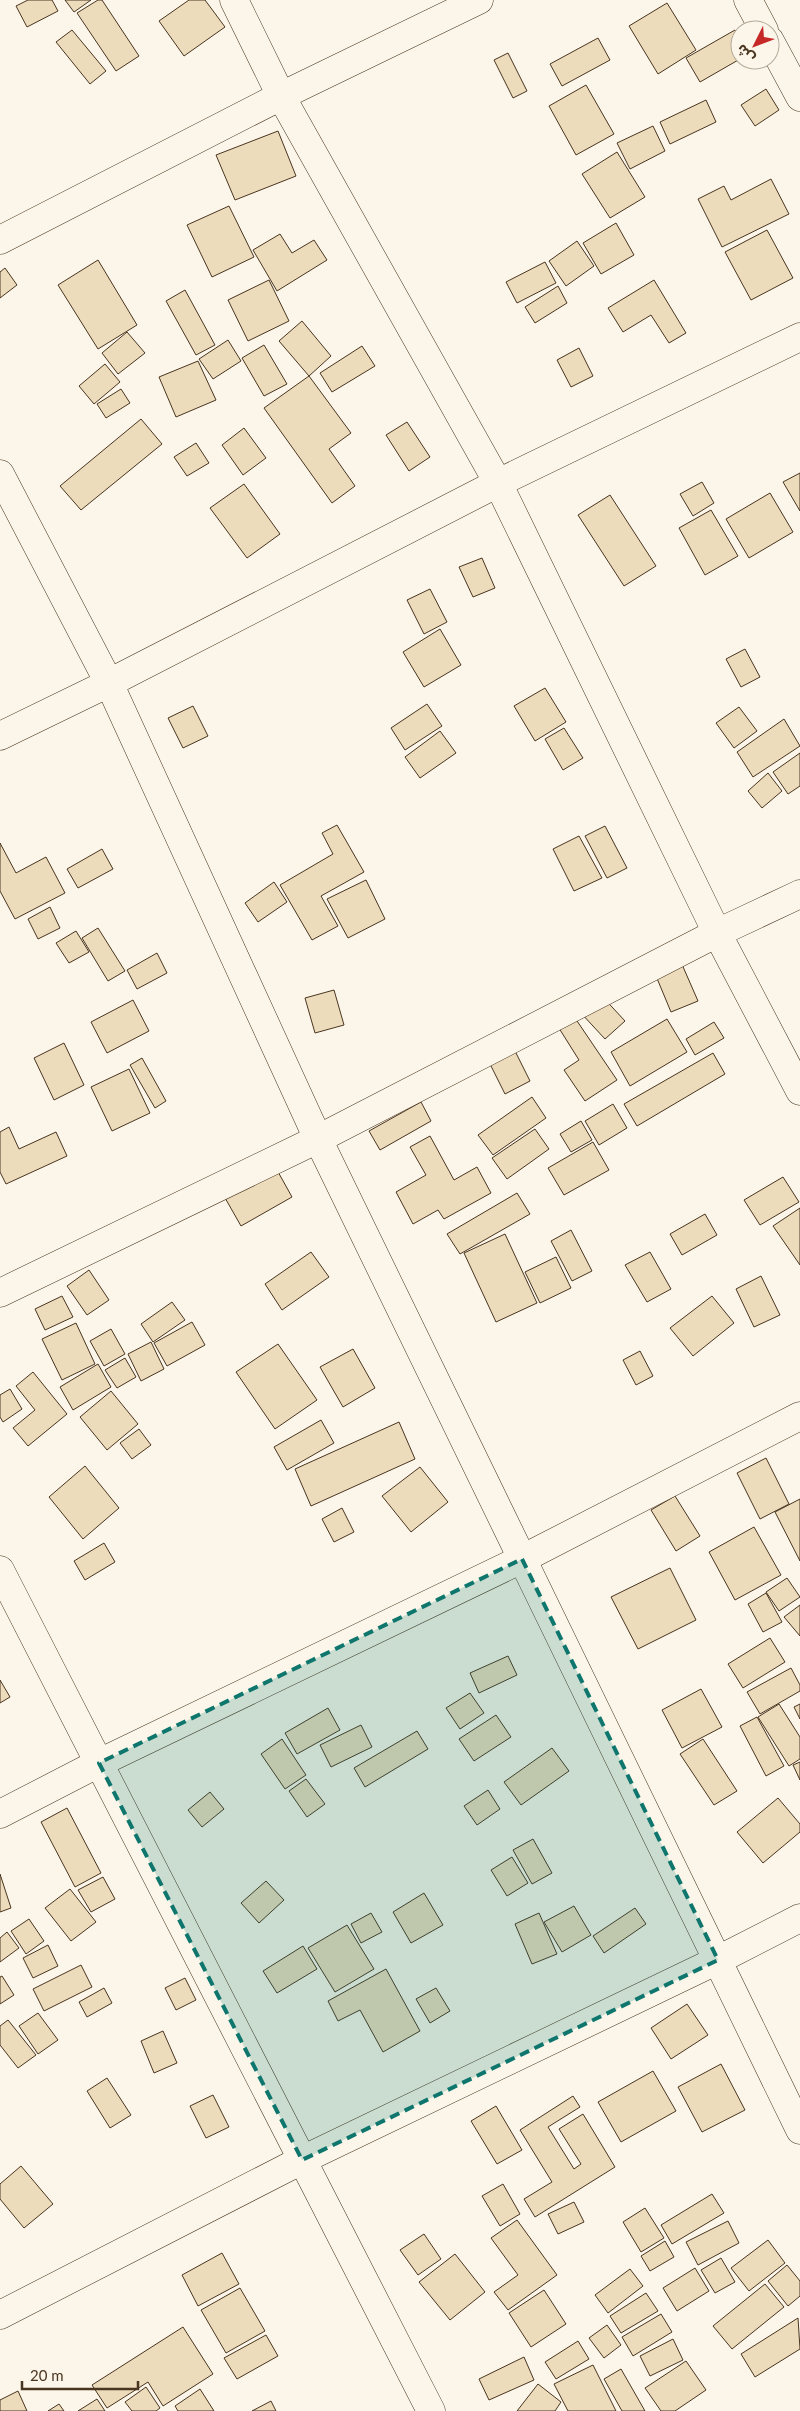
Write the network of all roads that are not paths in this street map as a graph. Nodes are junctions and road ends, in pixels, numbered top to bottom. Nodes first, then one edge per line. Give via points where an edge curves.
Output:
1 (234, 0) edge
2 (479, 0) edge
3 (748, 0) edge
4 (759, 20) edge
5 (780, 60) edge
6 (281, 96) junction
7 (800, 97) edge
8 (0, 240) edge
9 (800, 337) edge
10 (0, 474) edge
11 (498, 483) junction
12 (109, 683) junction
13 (0, 736) edge
14 (800, 894) edge
15 (718, 933) junction
16 (800, 1091) edge
17 (318, 1139) junction
18 (0, 1293) edge
19 (800, 1416) edge
20 (522, 1560) junction
21 (0, 1570) edge
22 (99, 1763) junction
23 (0, 1814) edge
24 (800, 1918) edge
25 (718, 1960) junction
26 (800, 2130) edge
27 (302, 2160) junction
28 (0, 2314) edge
29 (431, 2411) edge

1 - 6 street
2 - 6 street
3 - 4 street
5 - 7 street
6 - 8 street
6 - 11 street
9 - 11 street
10 - 12 street
11 - 12 street
11 - 15 street
12 - 13 street
12 - 17 street
14 - 15 street
15 - 16 street
15 - 17 street
17 - 18 street
17 - 20 street
19 - 20 street
20 - 22 street
20 - 25 street
21 - 22 street
22 - 23 street
22 - 27 street
24 - 25 street
25 - 26 street
25 - 27 street
27 - 28 street
27 - 29 street

